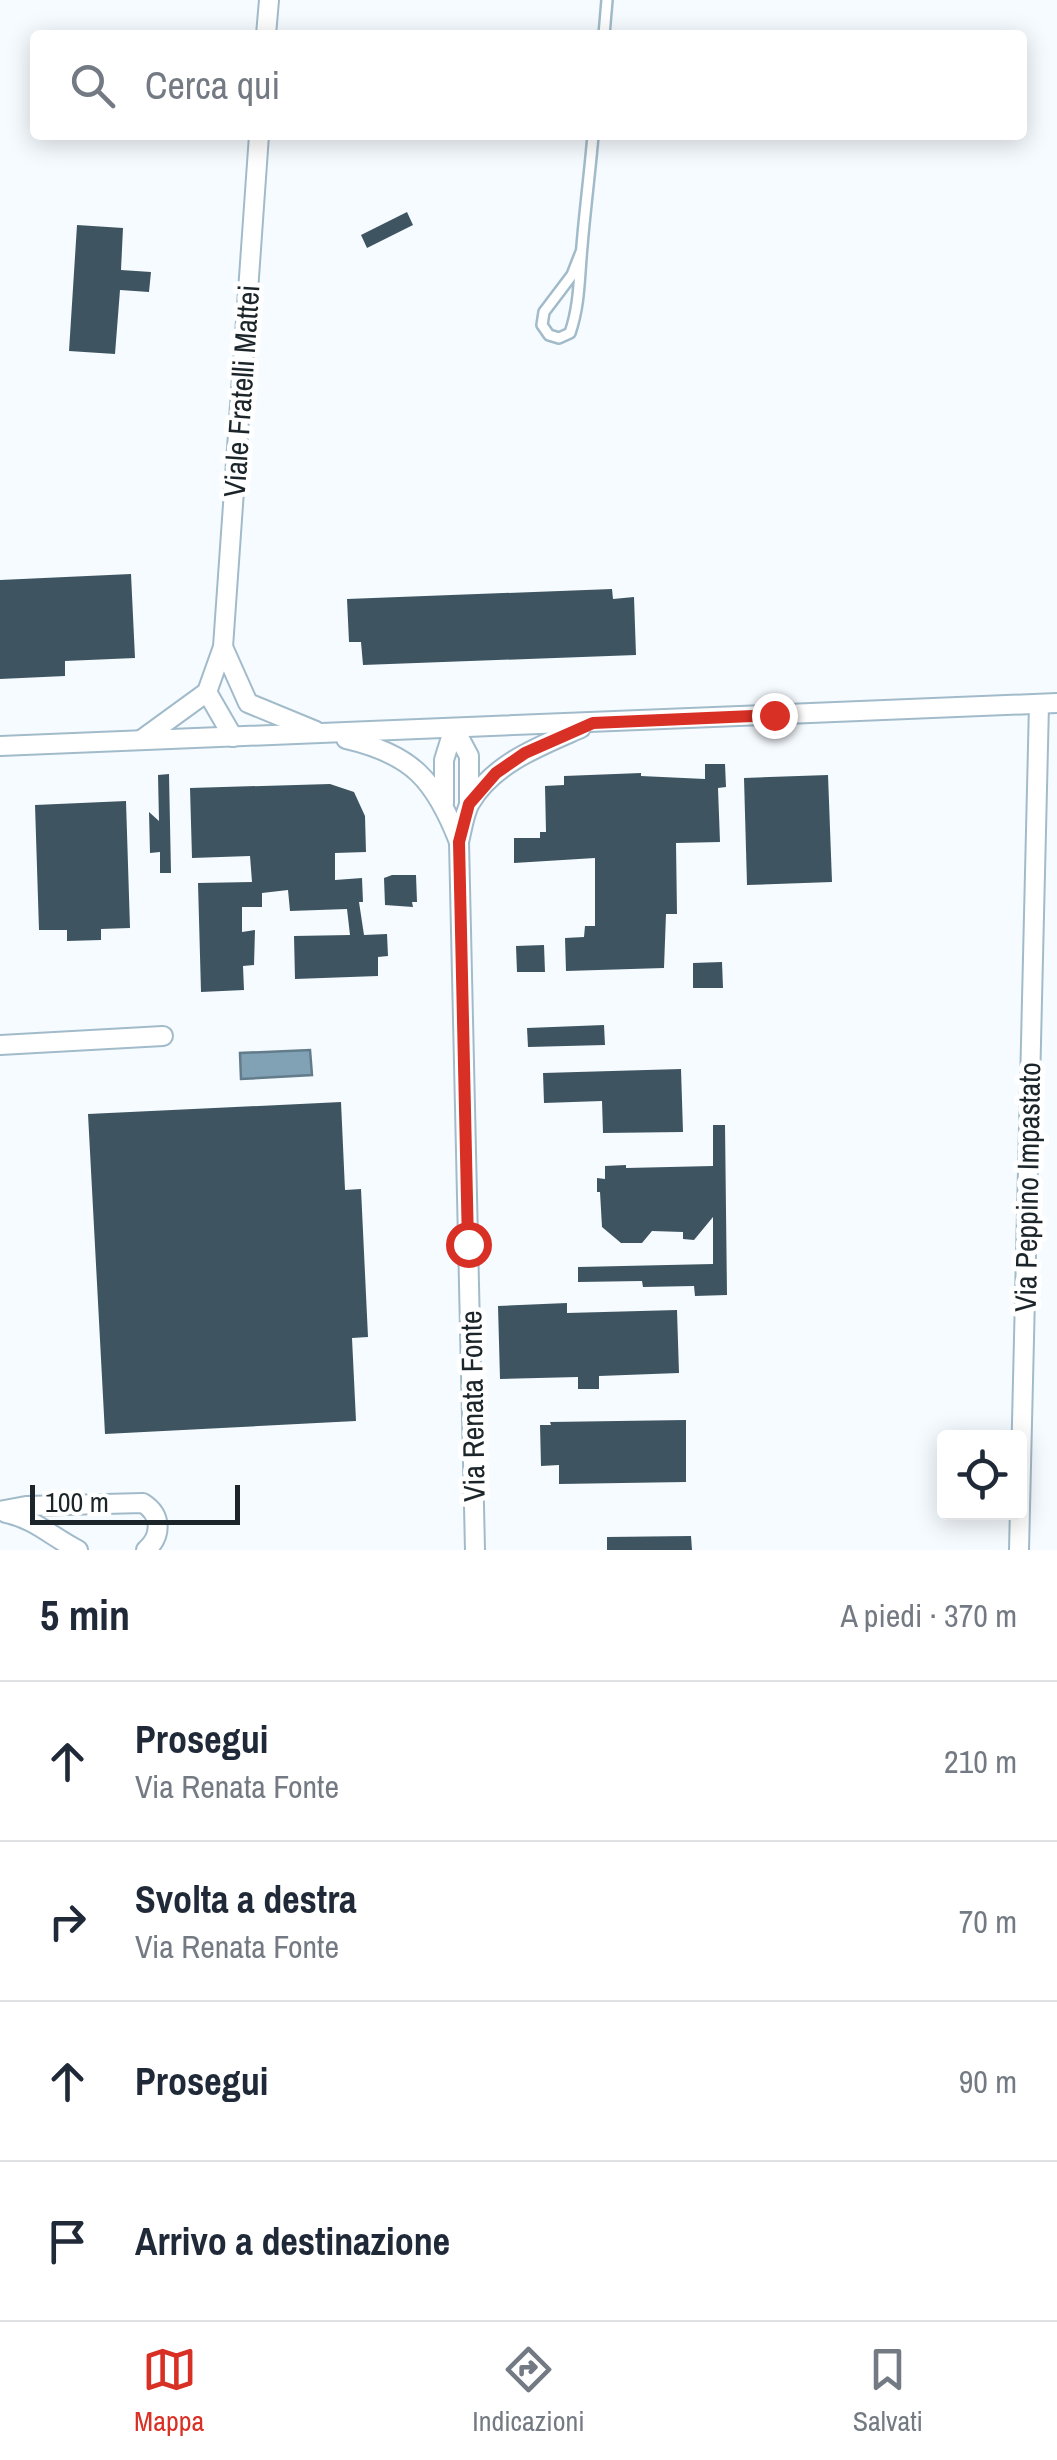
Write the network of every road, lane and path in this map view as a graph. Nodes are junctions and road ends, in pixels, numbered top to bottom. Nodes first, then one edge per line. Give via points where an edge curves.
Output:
1 (269, 0) edge
2 (607, 0) edge
3 (266, 30) edge
4 (604, 30) edge
5 (260, 140) edge
6 (592, 140) edge
7 (581, 252) junction
8 (222, 647) junction
9 (207, 692) junction
10 (248, 703) junction
11 (1048, 703) edge
12 (593, 723) junction
13 (454, 728) junction
14 (322, 734) junction
15 (233, 737) junction
16 (141, 741) junction
17 (0, 746) edge
18 (444, 803) junction
19 (469, 804) junction
20 (459, 842) junction
21 (163, 1036) dead end
22 (0, 1045) edge
23 (0, 1511) edge
24 (78, 1550) edge
25 (146, 1550) edge
26 (475, 1550) edge
27 (1018, 1550) edge

1 - 3 street
2 - 4 lane
5 - 8 street, Viale Fratelli Mattei
6 - 7 lane
7 - 7 lane via 544,312 542,324 559,338 570,333 576,317
8 - 9 street, Viale Fratelli Mattei
8 - 10 street, Viale Fratelli Mattei
9 - 15 street
9 - 16 street
10 - 14 street
10 - 15 street
11 - 12 street
11 - 27 street, Via Peppino Impastato
12 - 13 street
12 - 19 street, Via Renata Fonte via 525,753
13 - 14 street
13 - 18 street, Via Renata Fonte via 444,760
13 - 19 street, Via Renata Fonte via 469,756
14 - 15 street
14 - 18 street, Via Renata Fonte via 405,758
15 - 16 street
16 - 17 street
18 - 20 street, Via Renata Fonte
19 - 20 street, Via Renata Fonte
20 - 26 street, Via Renata Fonte
21 - 22 street
23 - 24 street via 25,1517
23 - 25 street via 143,1504 158,1526

